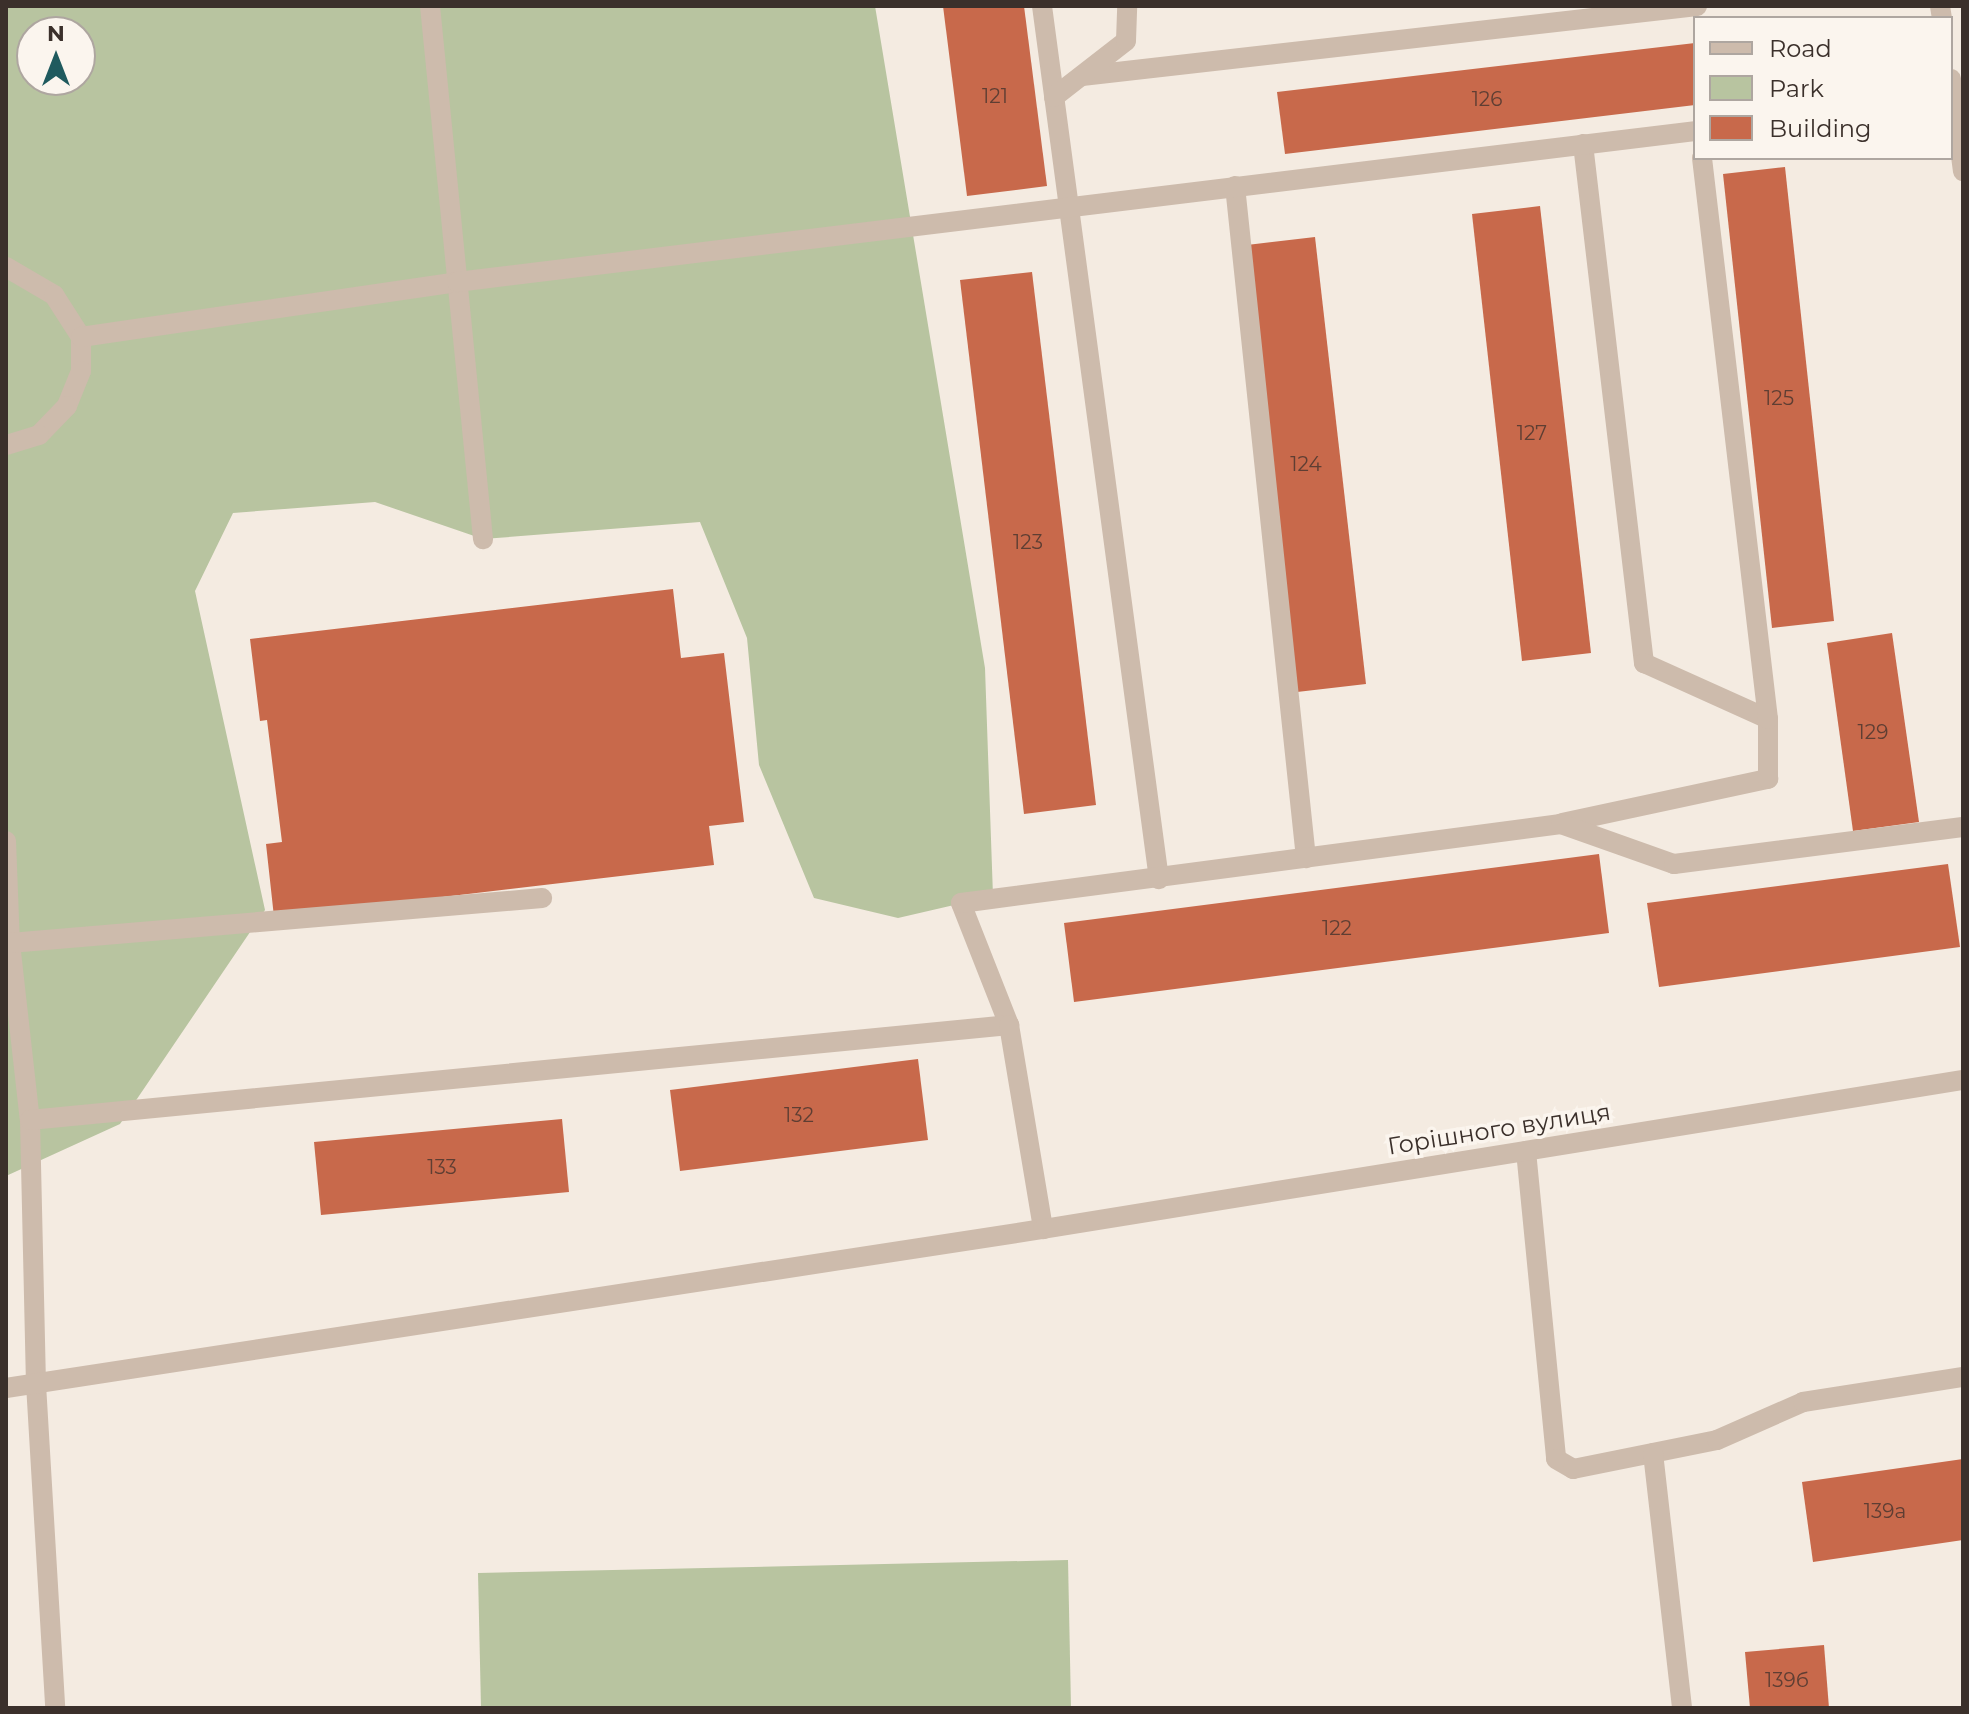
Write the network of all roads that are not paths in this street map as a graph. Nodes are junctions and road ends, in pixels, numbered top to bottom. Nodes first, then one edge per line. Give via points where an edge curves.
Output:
1 (430, 6) edge
2 (1042, 6) edge
3 (1127, 6) edge
4 (1697, 6) edge
5 (1082, 76) junction
6 (1054, 97) junction
7 (1953, 102) edge
8 (1693, 131) edge
9 (1583, 144) junction
10 (1702, 160) edge
11 (1963, 171) edge
12 (1235, 186) junction
13 (1069, 205) junction
14 (6, 267) edge
15 (457, 282) junction
16 (81, 337) junction
17 (6, 445) edge
18 (483, 539) dead end
19 (1768, 719) junction
20 (1561, 824) junction
21 (1963, 827) edge
22 (6, 841) edge
23 (1306, 858) junction
24 (1159, 879) junction
25 (542, 898) dead end
26 (10, 943) junction
27 (1009, 1025) junction
28 (1963, 1080) edge
29 (30, 1120) junction
30 (1526, 1151) junction
31 (1043, 1229) junction
32 (1963, 1377) edge
33 (36, 1384) junction
34 (6, 1388) edge
35 (1653, 1453) junction
36 (55, 1708) edge
37 (1682, 1708) edge

1 - 15 street
2 - 6 street
3 - 5 street via 1126,41
4 - 5 street
5 - 6 street
6 - 13 street
7 - 11 street
8 - 9 street
9 - 12 street
9 - 19 street via 1644,663
10 - 19 street
12 - 13 street
12 - 23 street
13 - 15 street
13 - 24 street
14 - 16 street via 54,295
15 - 16 street
15 - 18 street
16 - 17 street via 81,371 67,406 39,435
19 - 20 street via 1768,779
20 - 21 street via 1674,864
20 - 23 street
22 - 26 street
23 - 24 street
24 - 27 street via 961,903
25 - 26 street
26 - 29 street
27 - 29 street
27 - 31 street
28 - 30 street, Горішного вулиця
29 - 33 street
30 - 31 street, Горішного вулиця
30 - 35 street via 1556,1459 1573,1469
31 - 33 street, Горішного вулиця
32 - 35 street via 1803,1402 1739,1433
33 - 34 street, Горішного вулиця
33 - 36 street
35 - 37 street

